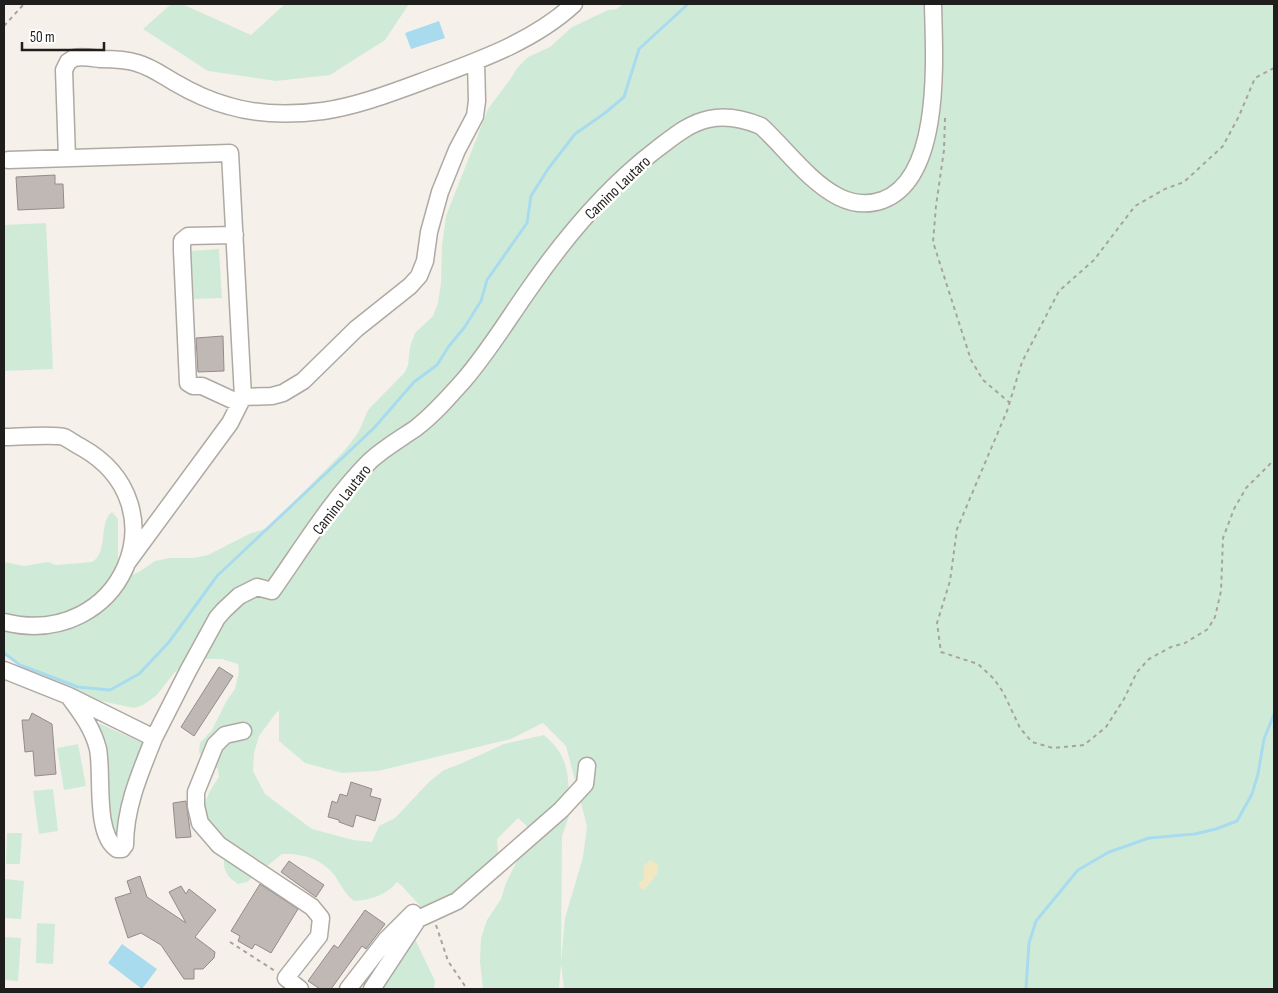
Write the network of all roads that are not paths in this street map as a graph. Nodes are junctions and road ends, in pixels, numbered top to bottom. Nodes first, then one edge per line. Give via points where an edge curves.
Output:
1 (574, 4) edge
2 (933, 4) edge
3 (476, 62) junction
4 (67, 158) junction
5 (8, 160) dead end
6 (235, 235) junction
7 (241, 400) junction
8 (4, 437) edge
9 (127, 563) junction
10 (4, 622) edge
11 (4, 670) edge
12 (69, 696) junction
13 (243, 731) dead end
14 (154, 738) junction
15 (586, 766) dead end
16 (420, 916) junction
17 (300, 989) edge
18 (348, 989) edge
19 (372, 989) edge

1 - 3 lane via 531,35
2 - 14 lane, Camino Lautaro via 934,88 930,122 914,168 900,190 869,203 853,202 838,196 816,181 761,126 750,121 717,118 682,130 628,173 587,214 464,380 431,415 387,447 358,474 272,591 257,587 239,596 217,618
3 - 4 lane via 359,104 288,114 259,112 217,102 136,62 77,57 68,62 64,70
3 - 7 lane via 475,116 440,192 419,276 356,330 303,382 272,396
4 - 5 lane
4 - 6 lane via 230,152
6 - 7 lane
6 - 7 lane via 188,236 182,241 182,250 188,383
7 - 9 lane via 230,424
8 - 9 lane via 63,437 102,461 118,480 128,502 133,539
9 - 10 lane via 109,594 81,616 46,626
11 - 12 lane
12 - 14 lane
12 - 14 lane via 92,729 98,750 105,831 117,850 125,845 131,796
13 - 17 lane via 225,735 215,745 198,785 196,806 200,823 219,845 312,907 321,918 319,936 286,978
15 - 16 lane via 585,784 561,810 457,901
16 - 18 lane via 386,940
16 - 19 lane

